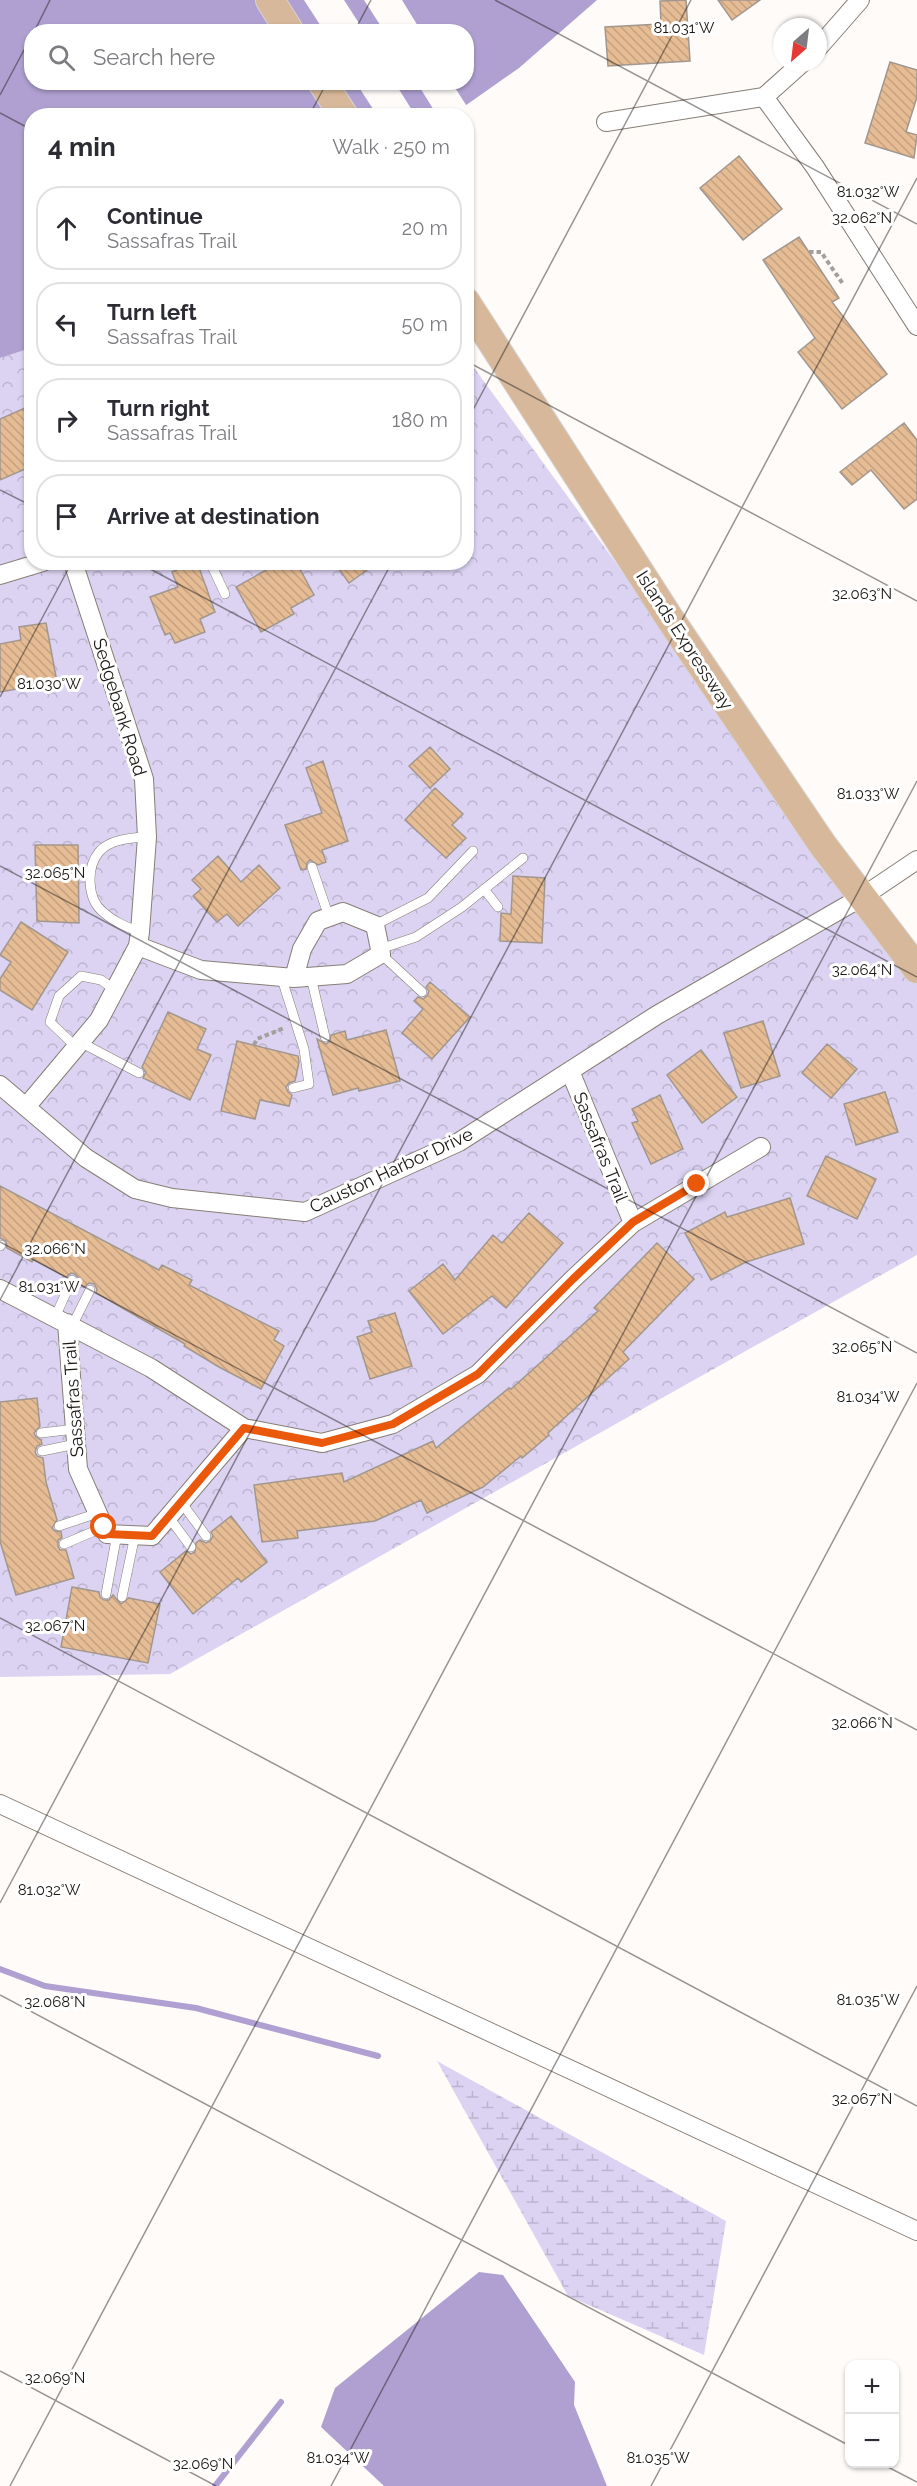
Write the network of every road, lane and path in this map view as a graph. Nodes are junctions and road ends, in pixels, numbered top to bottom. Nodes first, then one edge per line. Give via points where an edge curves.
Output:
1 (270, 0) edge
2 (860, 0) edge
3 (285, 24) edge
4 (827, 38) edge
5 (792, 72) edge
6 (327, 90) edge
7 (764, 97) junction
8 (339, 108) edge
9 (606, 123) dead end
10 (809, 252) dead end
11 (843, 284) dead end
12 (474, 314) edge
13 (917, 326) edge
14 (24, 568) edge
15 (76, 570) edge
16 (214, 570) edge
17 (0, 575) edge
18 (225, 594) dead end
19 (147, 837) junction
20 (473, 851) dead end
21 (523, 858) dead end
22 (917, 860) edge
23 (312, 867) dead end
24 (484, 889) junction
25 (862, 897) junction
26 (498, 907) dead end
27 (329, 917) junction
28 (375, 925) junction
29 (139, 939) junction
30 (380, 951) junction
31 (917, 969) edge
32 (295, 977) junction
33 (115, 990) junction
34 (422, 992) dead end
35 (296, 1023) junction
36 (325, 1036) dead end
37 (78, 1045) junction
38 (254, 1045) dead end
39 (570, 1071) junction
40 (139, 1073) dead end
41 (0, 1085) edge
42 (293, 1088) dead end
43 (26, 1107) junction
44 (761, 1147) dead end
45 (633, 1222) junction
46 (72, 1280) dead end
47 (0, 1289) edge
48 (90, 1290) dead end
49 (65, 1322) junction
50 (244, 1428) junction
51 (40, 1433) dead end
52 (76, 1436) junction
53 (42, 1450) dead end
54 (181, 1502) junction
55 (168, 1516) junction
56 (59, 1526) dead end
57 (113, 1527) junction
58 (206, 1536) dead end
59 (64, 1544) dead end
60 (191, 1547) dead end
61 (106, 1594) dead end
62 (122, 1597) dead end
63 (0, 1804) edge
64 (917, 2231) edge

1 - 3 main road
2 - 4 street
5 - 7 street
6 - 8 main road
7 - 9 street
7 - 13 street via 815,167
10 - 11 path via 821,252
12 - 25 main road, Islands Expressway via 676,628
14 - 17 street
15 - 19 street, Sedgebank Road via 144,779
16 - 18 lane
19 - 29 street, Sedgebank Road
19 - 29 lane via 123,839 99,851 89,892 101,911
20 - 28 lane via 428,898
21 - 24 lane
22 - 25 street, Causton Harbor Drive
23 - 27 lane
24 - 26 lane
24 - 30 lane via 416,937
25 - 31 main road, Islands Expressway
25 - 39 street, Causton Harbor Drive via 657,1015
27 - 28 street via 343,912
27 - 32 street via 318,921 302,949
28 - 30 street
29 - 32 street via 201,970
29 - 33 street, Sedgebank Road
30 - 32 street via 347,974
30 - 34 lane
32 - 35 lane
32 - 36 lane
33 - 37 street, Sedgebank Road via 99,1020
33 - 37 lane via 101,980 81,976 59,996 50,1022
35 - 38 path via 257,1039
35 - 42 lane via 309,1084
37 - 40 lane
37 - 43 street, Sedgebank Road
39 - 43 street, Causton Harbor Drive via 459,1142 305,1212 172,1198 135,1189 86,1158
39 - 45 street, Sassafras Trail
41 - 43 street, Causton Harbor Drive
44 - 45 street, Sassafras Trail
45 - 50 street, Sassafras Trail via 478,1374 393,1424 322,1443
46 - 49 lane
47 - 49 street, Sassafras Trail
48 - 49 lane
49 - 50 street, Sassafras Trail via 151,1368
49 - 52 street, Sassafras Trail
50 - 54 street
51 - 52 lane
52 - 53 lane
52 - 57 street, Sassafras Trail via 78,1469
54 - 55 street
54 - 58 lane
55 - 57 street via 152,1536
55 - 60 lane
56 - 57 lane
57 - 59 lane
57 - 61 lane
57 - 62 lane
63 - 64 street

